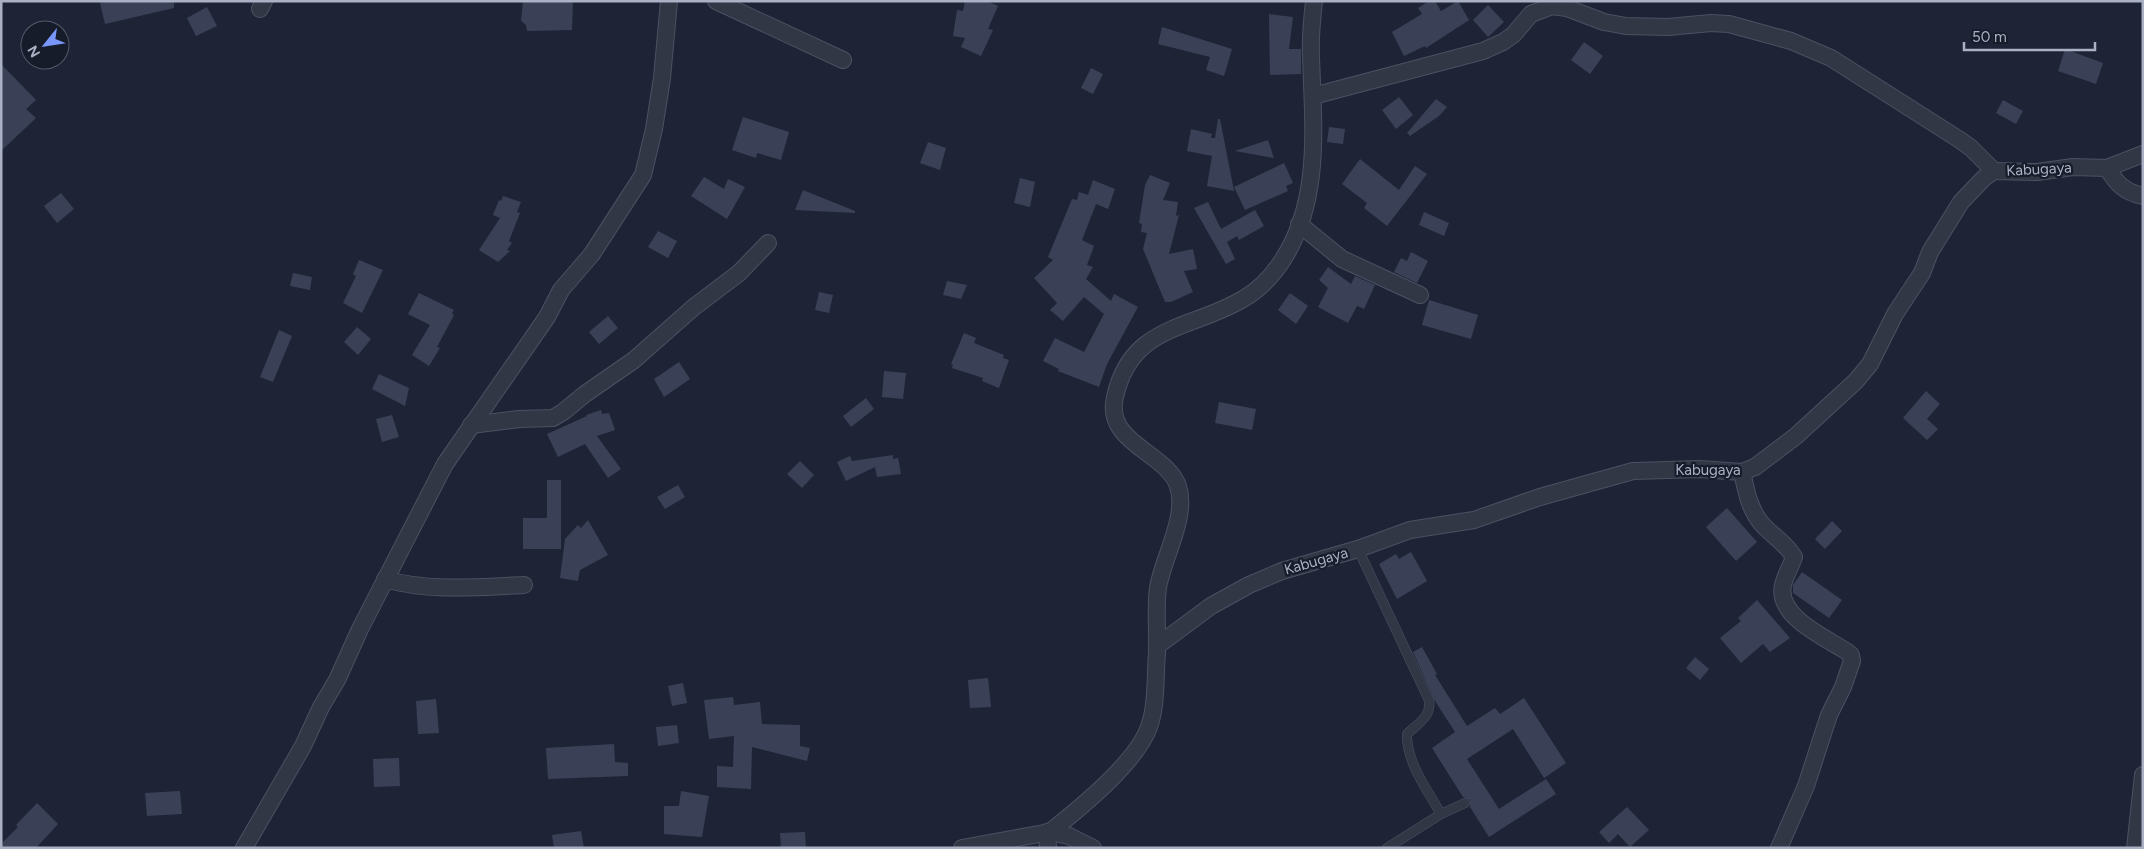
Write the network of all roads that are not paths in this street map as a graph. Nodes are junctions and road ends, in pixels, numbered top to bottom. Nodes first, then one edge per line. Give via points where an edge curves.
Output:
1 (669, 1) edge
2 (716, 1) edge
3 (1314, 1) edge
4 (843, 60) dead end
5 (1313, 96) junction
6 (2143, 154) edge
7 (2107, 168) junction
8 (1994, 171) junction
9 (2143, 196) edge
10 (1299, 224) junction
11 (768, 243) dead end
12 (1420, 295) dead end
13 (471, 425) junction
14 (1742, 472) junction
15 (1358, 549) junction
16 (385, 579) junction
17 (524, 585) dead end
18 (1157, 646) junction
19 (2143, 775) edge
20 (1465, 803) dead end
21 (1442, 814) junction
22 (1049, 837) edge
23 (244, 848) edge
24 (962, 848) edge
25 (1093, 848) edge
26 (1387, 848) edge
27 (1779, 848) edge
28 (2136, 848) edge

1 - 13 street via 661,86 643,175 592,254 561,290 547,317
2 - 4 street
3 - 5 street
5 - 8 street via 1483,51 1513,35 1531,14 1552,6 1626,26 1729,24 1792,41 1831,58 1960,140
5 - 10 street via 1311,184
6 - 7 street, Kabugaya
7 - 8 street, Kabugaya via 2073,166 2037,172
7 - 9 street via 2124,191
8 - 14 street, Kabugaya via 1961,202 1895,314 1870,364 1856,381 1772,456
10 - 12 street via 1342,259
10 - 18 street via 1283,259 1261,286 1230,306 1160,334 1144,344 1118,386 1114,415 1121,429 1164,468 1177,483 1180,496 1180,512 1156,603
11 - 13 street via 751,263 694,307 634,360 563,412 553,418
13 - 16 street via 445,464
14 - 15 street, Kabugaya via 1700,469 1633,471 1540,497 1474,520 1410,530
14 - 27 street via 1750,506 1761,523 1794,557 1783,585 1782,599 1787,609 1795,618 1851,655 1852,661 1829,715 1806,786
15 - 18 street, Kabugaya via 1282,570 1249,585 1211,606
15 - 21 lane via 1428,700 1428,712 1407,734 1407,739 1413,762
16 - 17 street via 420,585
16 - 23 street via 303,746
18 - 22 street via 1154,705 1142,741 1130,758
19 - 28 street
20 - 21 lane
21 - 26 lane
22 - 24 street
22 - 25 street via 1069,836

